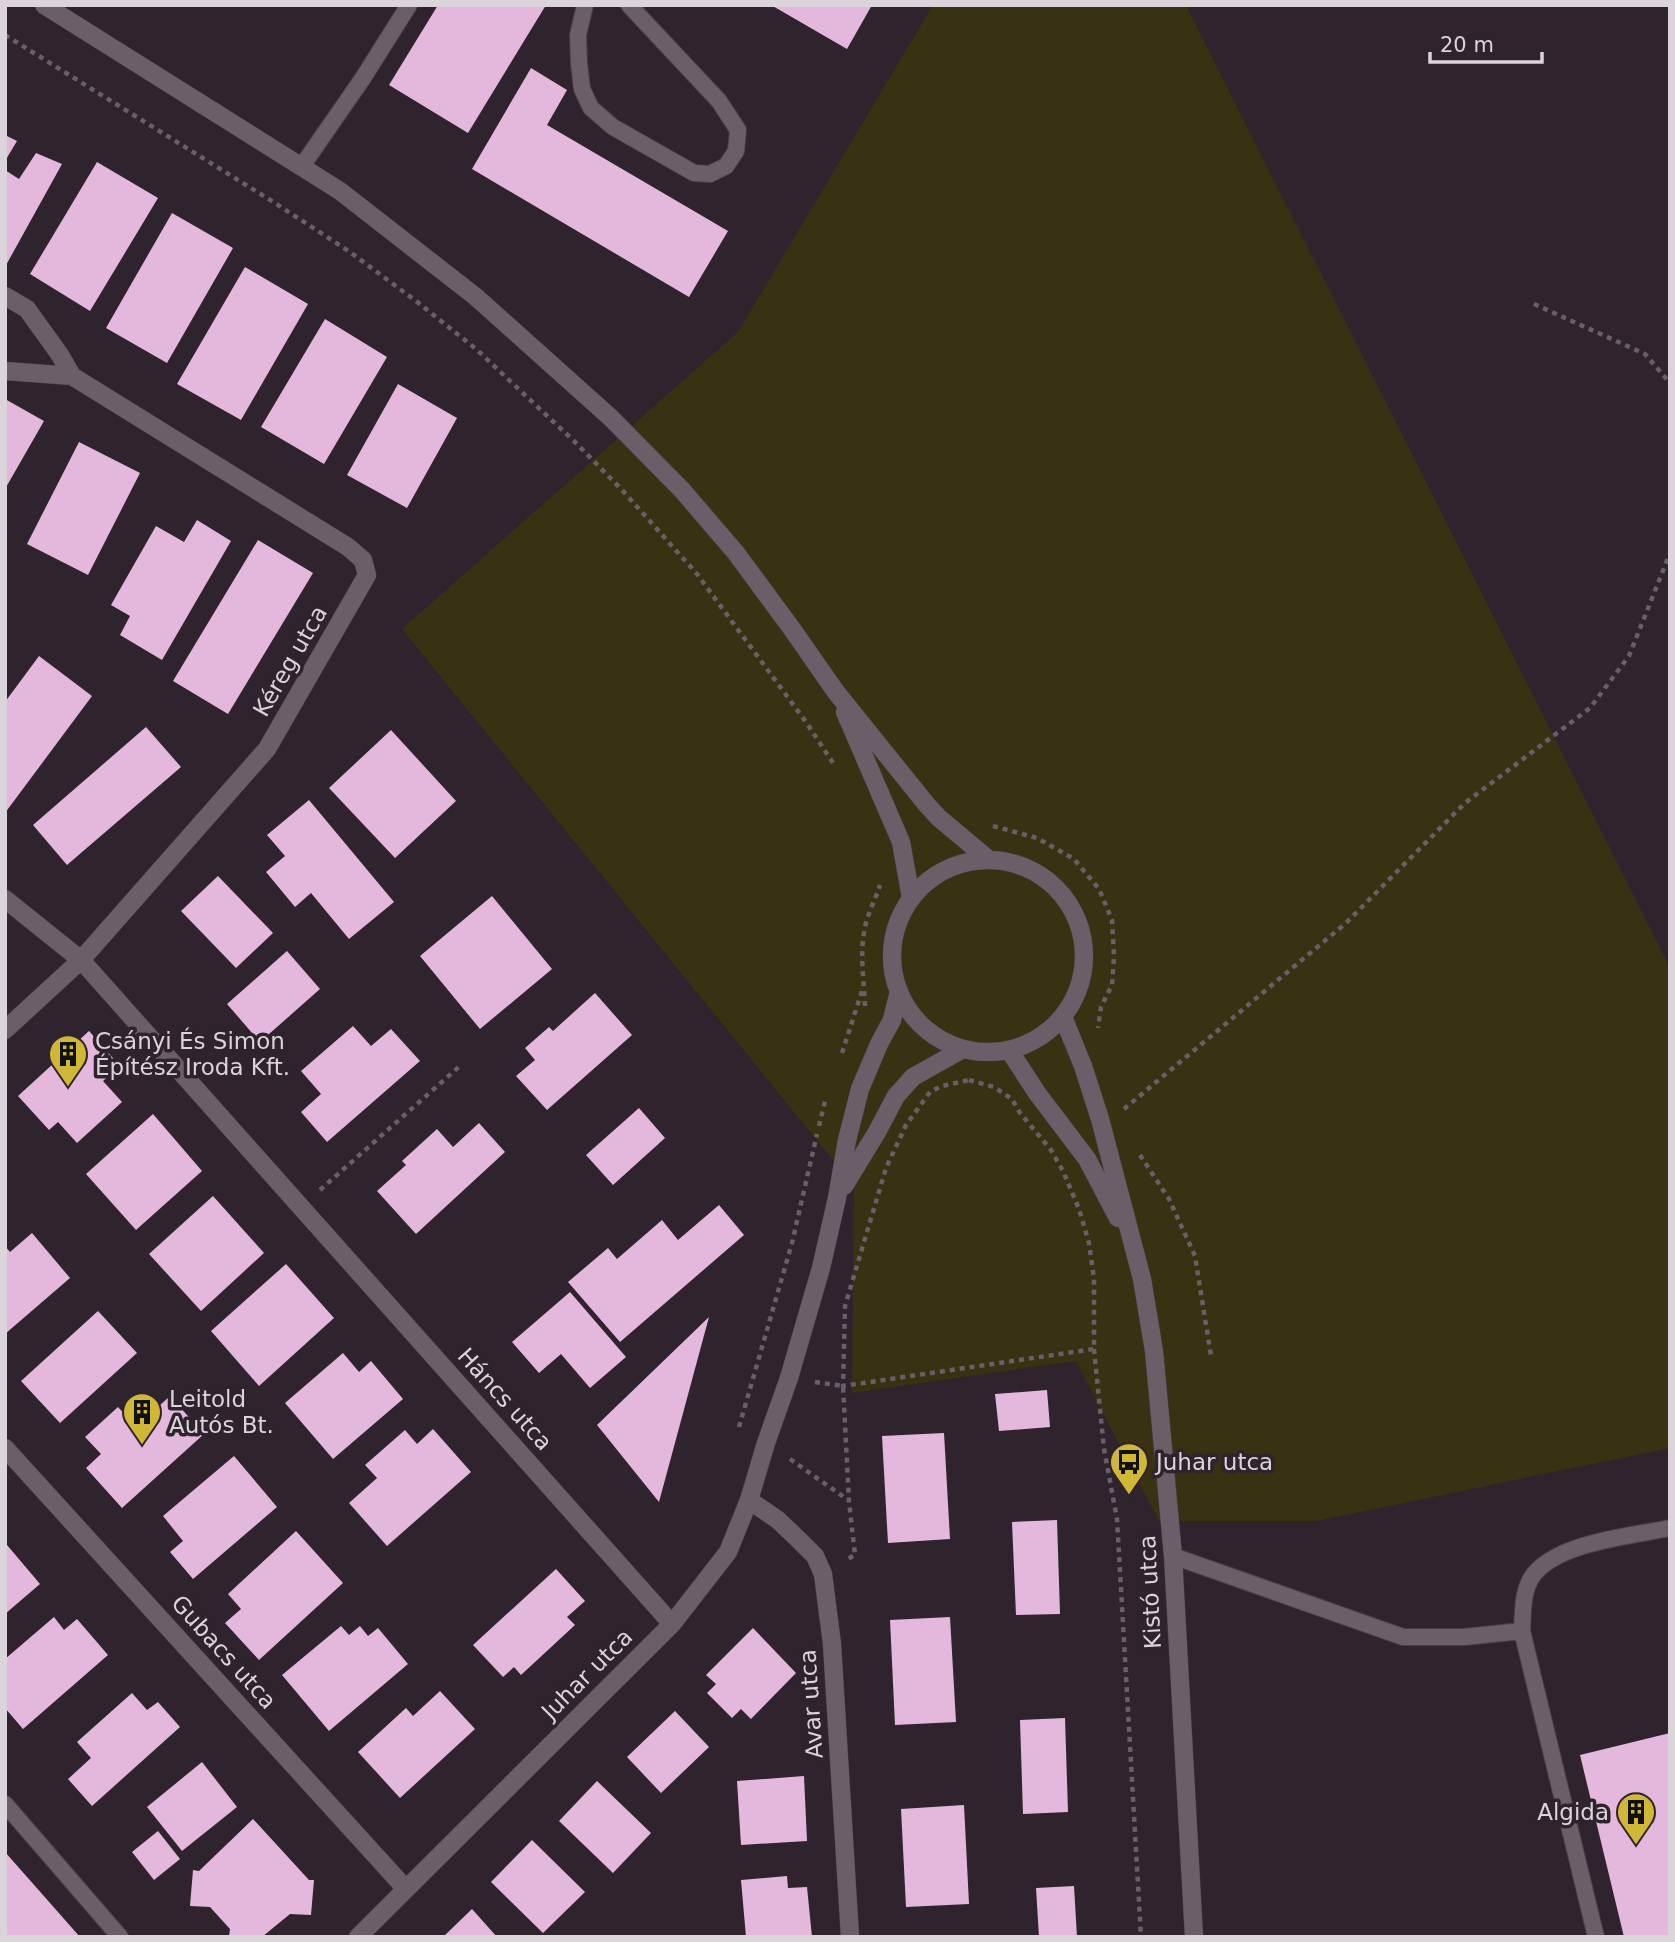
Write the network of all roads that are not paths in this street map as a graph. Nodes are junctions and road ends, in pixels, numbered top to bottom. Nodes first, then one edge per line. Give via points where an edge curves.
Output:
1 (44, 5) edge
2 (410, 5) edge
3 (585, 5) edge
4 (629, 5) edge
5 (302, 166) junction
6 (5, 296) edge
7 (5, 372) edge
8 (72, 376) junction
9 (836, 692) junction
10 (988, 859) junction
11 (911, 898) junction
12 (5, 899) edge
13 (81, 960) junction
14 (898, 991) junction
15 (1063, 1017) junction
16 (5, 1030) edge
17 (963, 1049) junction
18 (1009, 1050) junction
19 (837, 1198) junction
20 (1132, 1246) junction
21 (5, 1448) edge
22 (749, 1500) junction
23 (1670, 1528) edge
24 (1172, 1556) junction
25 (672, 1624) junction
26 (1522, 1631) junction
27 (5, 1804) edge
28 (406, 1889) junction
29 (120, 1937) edge
30 (358, 1937) edge
31 (850, 1937) edge
32 (1194, 1937) edge
33 (1595, 1937) edge

1 - 5 street
2 - 5 lane
3 - 4 lane via 578,35 579,63 582,89 591,108 613,127 694,173 710,174 726,166 736,151 738,130 719,101
5 - 9 street via 341,191 476,298 611,418 736,553
6 - 8 street, Kéreg utca via 27,309
7 - 8 street, Kéreg utca
8 - 13 street, Kéreg utca via 348,547 363,560 367,575 267,750
9 - 10 street via 927,805
9 - 11 street via 901,842
10 - 11 street via 959,864 932,877
10 - 15 street via 1019,864 1046,878 1068,901 1081,929 1084,959 1078,989
11 - 14 street via 893,943
12 - 13 street, Háncs utca
13 - 16 street, Kéreg utca
13 - 25 street, Háncs utca
14 - 17 street via 923,1027
14 - 19 street, Juhar utca via 892,1020 860,1089
15 - 18 street via 1039,1038
15 - 20 street, Kistó utca via 1100,1119
17 - 18 street
17 - 19 street, Juhar utca via 913,1077 895,1096
18 - 20 street, Kistó utca via 1087,1159
19 - 22 street, Juhar utca via 789,1378
20 - 24 street, Kistó utca via 1154,1351
21 - 28 street, Gubacs utca
22 - 25 street, Juhar utca via 728,1552
22 - 31 street, Avar utca via 800,1541 823,1574 832,1644
23 - 26 lane via 1583,1545 1552,1558 1533,1575 1523,1603
24 - 26 lane via 1404,1637
24 - 32 street, Kistó utca
25 - 28 street, Juhar utca
26 - 33 lane
27 - 29 lane
28 - 30 street, Juhar utca

